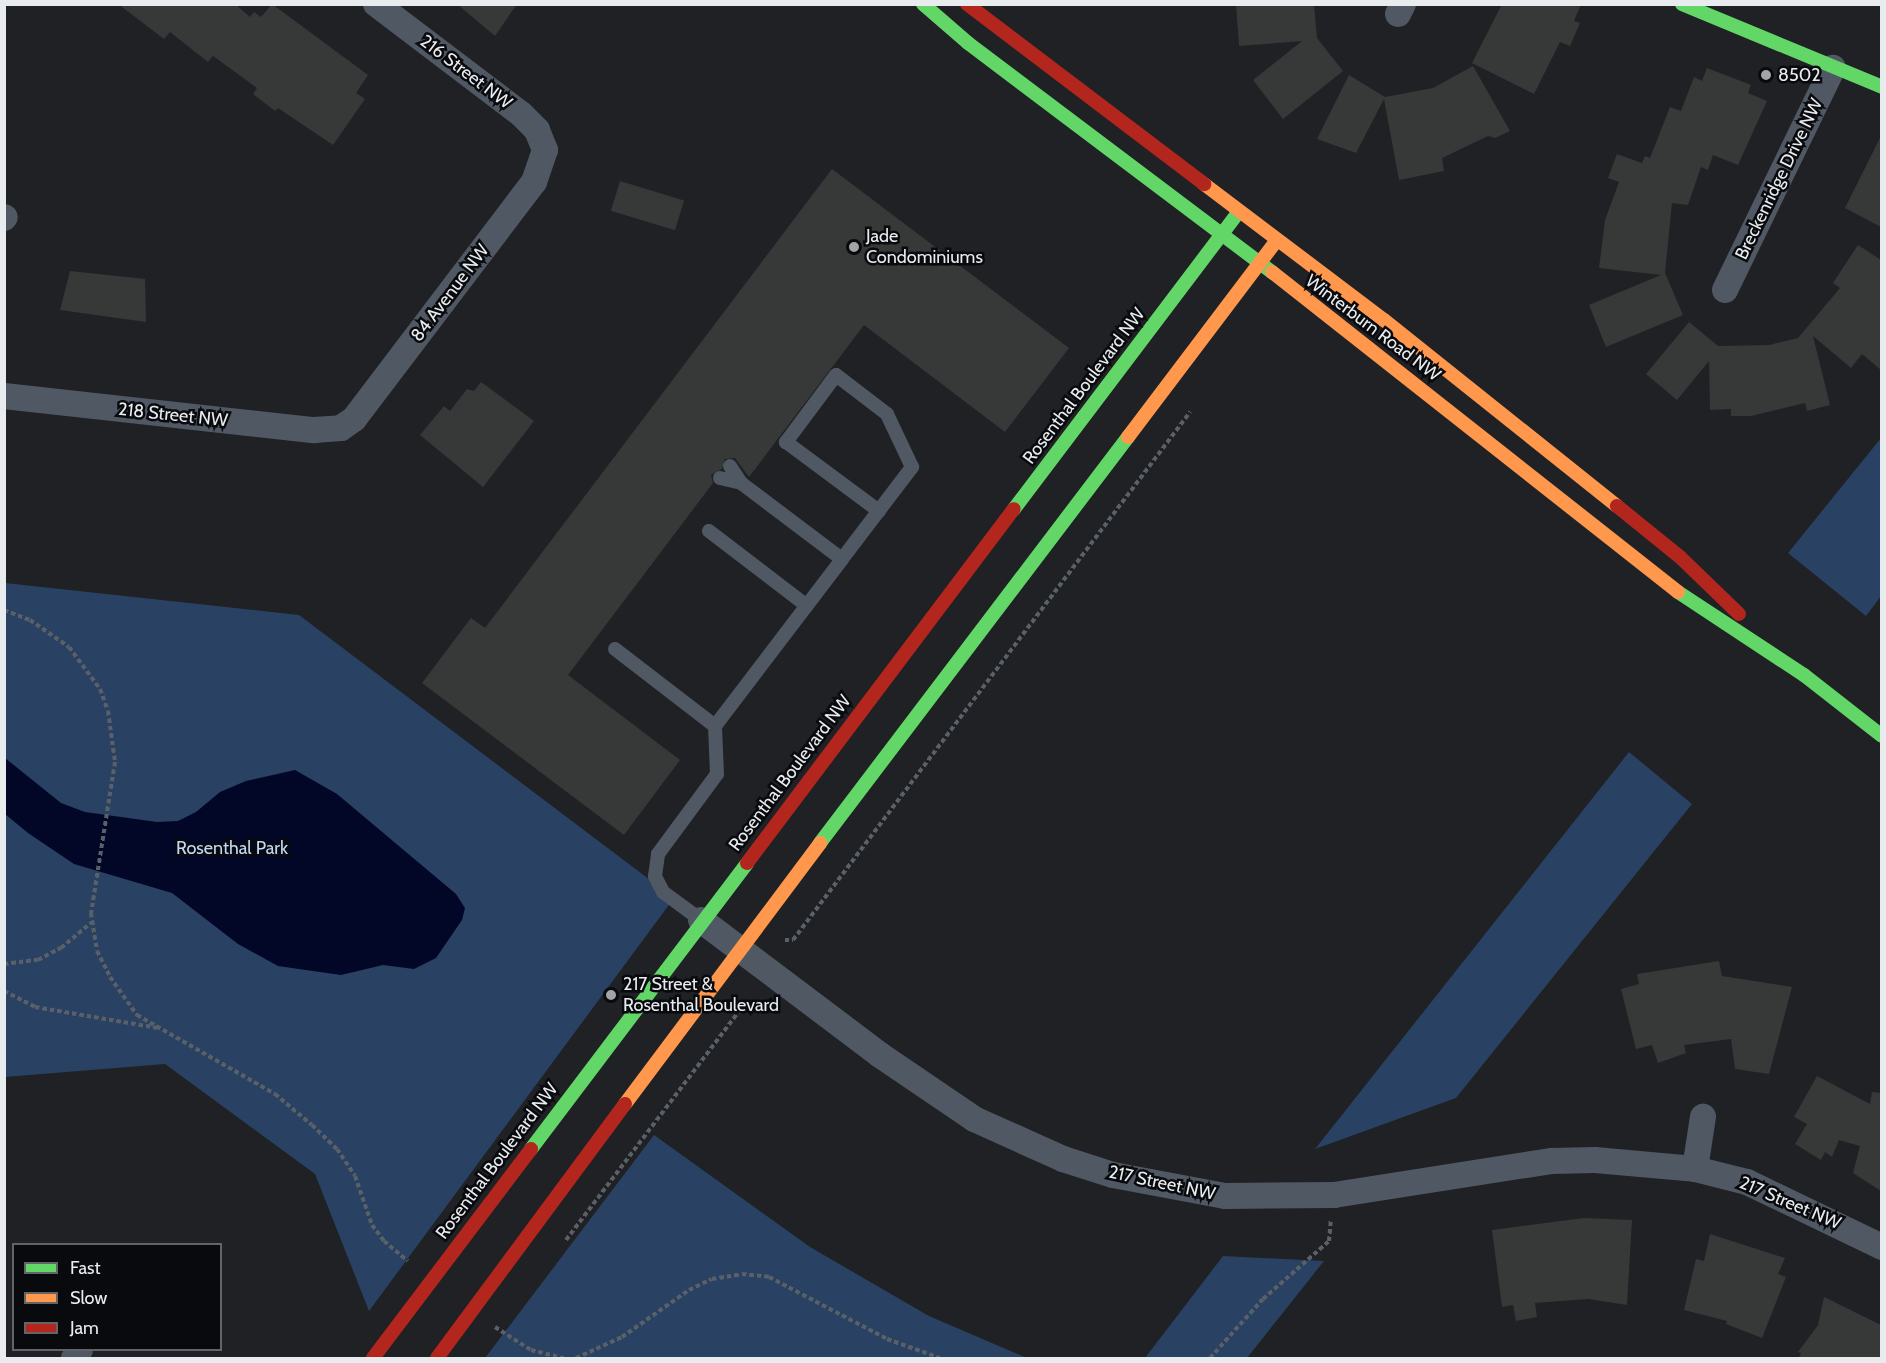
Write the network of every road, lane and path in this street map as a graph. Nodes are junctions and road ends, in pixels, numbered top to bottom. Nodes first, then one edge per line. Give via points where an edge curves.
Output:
1 (376, 4) edge
2 (923, 4) edge
3 (968, 4) edge
4 (1682, 4) edge
5 (1833, 69) junction
6 (1881, 87) edge
7 (545, 150) joint
8 (1239, 212) junction
9 (1221, 234) junction
10 (1277, 240) junction
11 (1260, 264) junction
12 (1725, 290) dead end
13 (4, 396) edge
14 (1190, 412) dead end
15 (341, 428) joint
16 (730, 466) dead end
17 (720, 478) dead end
18 (741, 483) junction
19 (879, 511) junction
20 (709, 531) dead end
21 (842, 559) junction
22 (807, 606) junction
23 (4, 610) edge
24 (615, 649) dead end
25 (1804, 675) junction
26 (715, 726) junction
27 (1881, 736) edge
28 (701, 920) junction
29 (92, 922) junction
30 (785, 940) dead end
31 (740, 949) junction
32 (4, 964) edge
33 (4, 992) edge
34 (741, 998) dead end
35 (161, 1029) junction
36 (1703, 1117) dead end
37 (1695, 1169) junction
38 (1331, 1222) dead end
39 (563, 1244) dead end
40 (1881, 1247) edge
41 (414, 1265) dead end
42 (505, 1320) dead end
43 (486, 1321) dead end
44 (498, 1330) junction
45 (491, 1339) dead end
46 (373, 1359) edge
47 (437, 1359) edge
48 (564, 1359) edge
49 (576, 1359) edge
50 (940, 1359) edge
51 (1210, 1359) edge

1 - 7 street, 216 Street NW via 520,114 537,130
2 - 9 street, Winterburn Road NW via 968,44
3 - 8 street, Winterburn Road NW
4 - 5 street
5 - 6 street
5 - 12 street, Breckenridge Drive NW
7 - 15 street, 84 Avenue NW via 534,182 364,406
8 - 9 street, Rosenthal Boulevard NW
8 - 10 street, Winterburn Road NW
9 - 11 street, Winterburn Road NW
9 - 28 street, Rosenthal Boulevard NW
10 - 11 street
10 - 25 street, Winterburn Road NW via 1384,320 1680,557
11 - 25 street, Winterburn Road NW via 1364,342 1660,579
11 - 31 street
13 - 15 street, 218 Street NW via 314,430
14 - 30 path via 793,940
16 - 18 lane
17 - 18 lane
18 - 21 lane
19 - 19 lane via 912,467 887,414 836,375 786,442
19 - 21 lane
20 - 22 lane
21 - 22 lane
22 - 26 lane
23 - 29 path via 49,632 85,664 108,711 115,762
24 - 26 lane
25 - 27 street, Winterburn Road NW
26 - 28 lane via 717,774 658,854 655,876 663,892
28 - 31 street, 217 Street NW
28 - 46 street, Rosenthal Boulevard NW
29 - 32 path via 61,948 38,960
29 - 35 path via 97,951 124,999 137,1015
31 - 37 street, 217 Street NW via 879,1055 974,1119 1063,1159 1113,1175 1225,1196 1323,1196 1552,1161 1594,1160
31 - 47 street
33 - 35 path via 35,1007
34 - 39 path via 743,1006
35 - 41 path via 275,1094 312,1125 337,1149 355,1176 372,1225 384,1241
36 - 37 street
37 - 40 street, 217 Street NW via 1756,1186
38 - 51 path via 1329,1241 1263,1299
42 - 44 path
43 - 44 path
44 - 45 path
44 - 48 path via 531,1350
49 - 50 path via 622,1337 690,1290 712,1279 742,1274 769,1277 789,1285 886,1339

